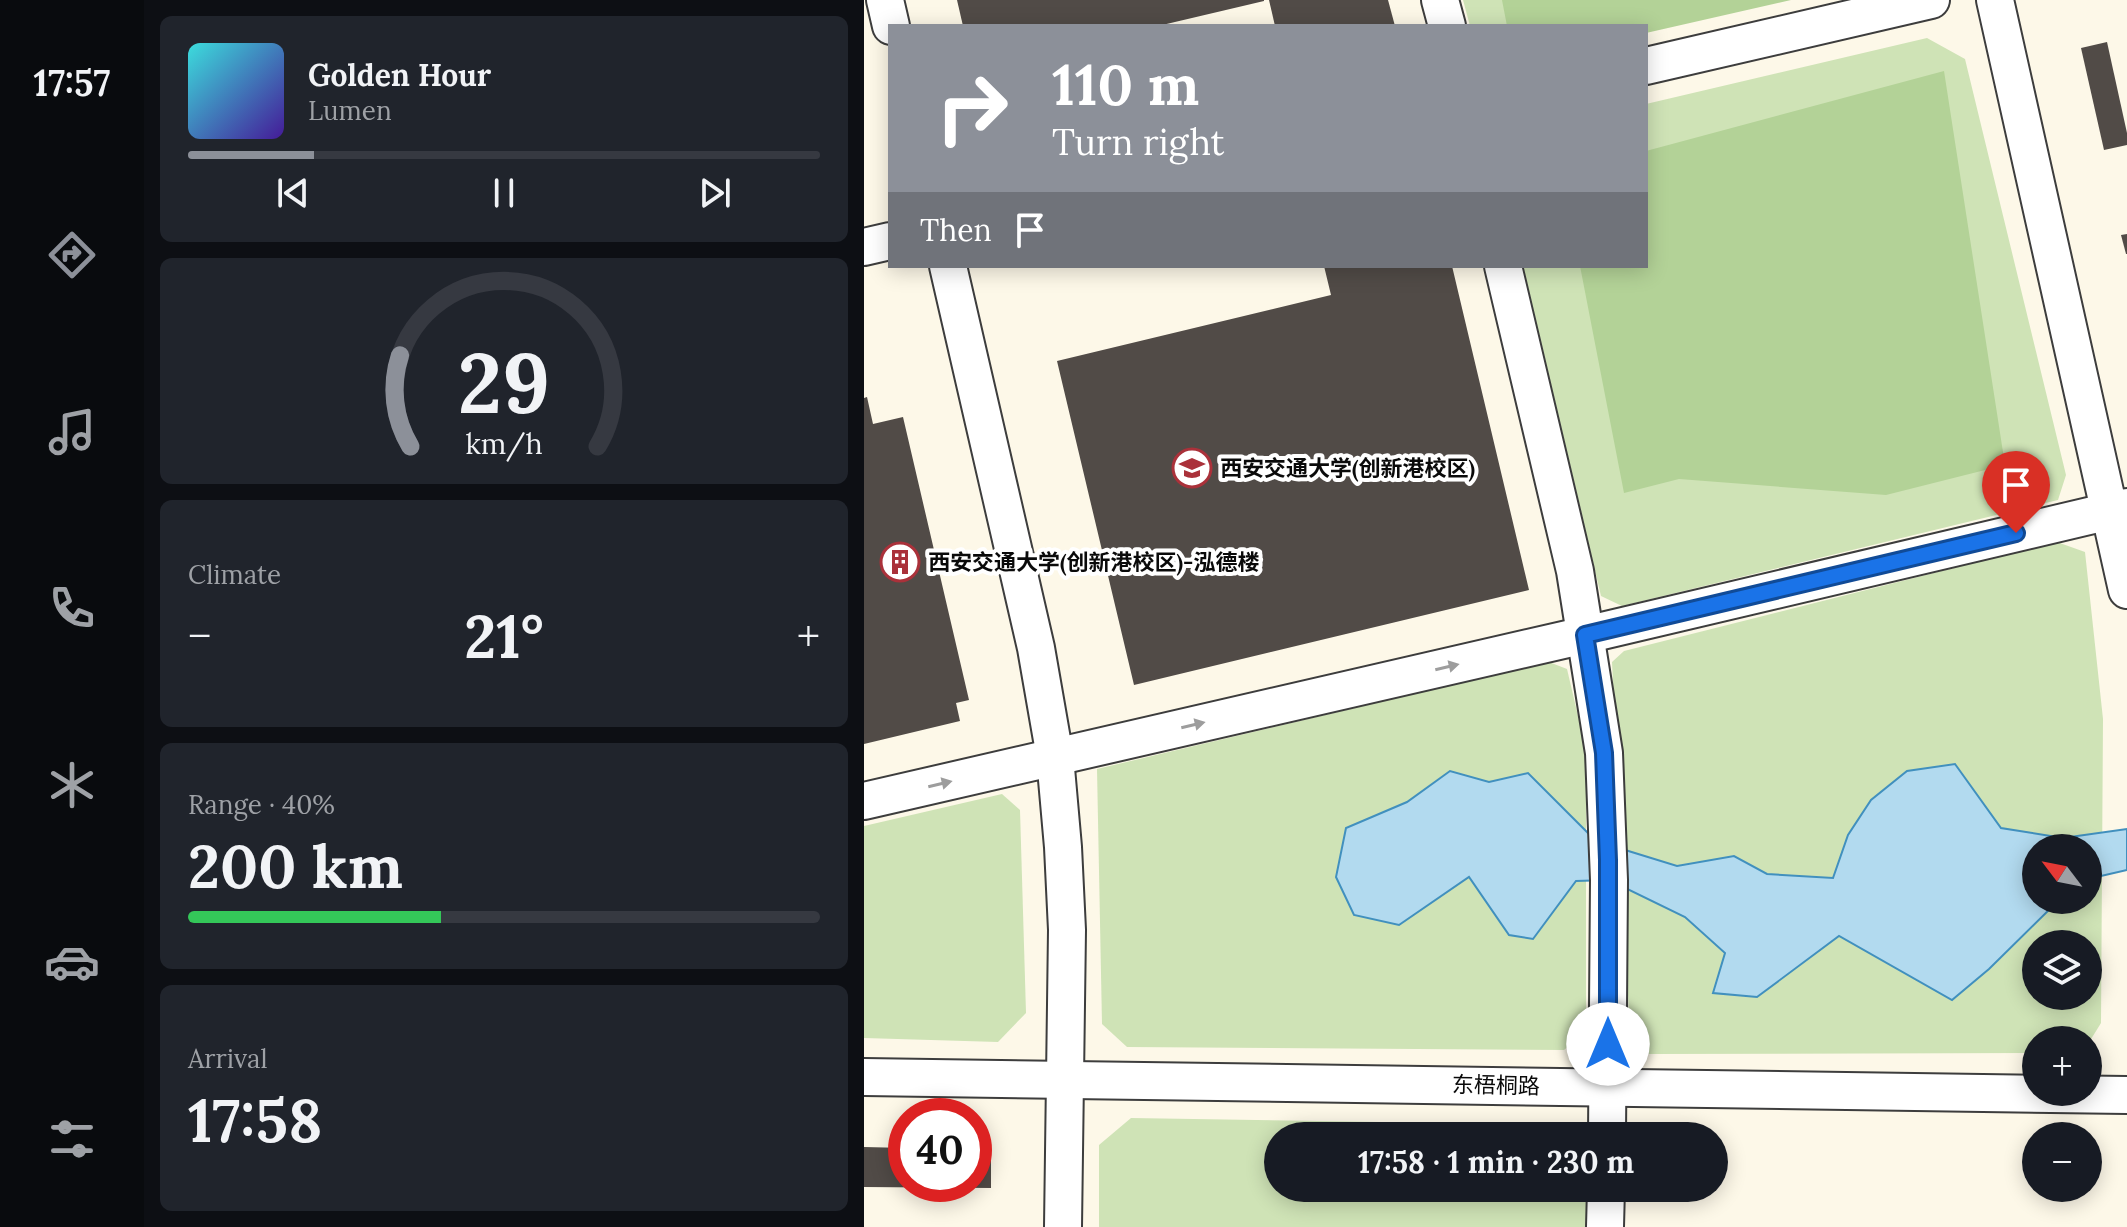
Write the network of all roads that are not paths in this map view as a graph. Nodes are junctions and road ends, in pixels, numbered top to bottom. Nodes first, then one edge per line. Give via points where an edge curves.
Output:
1 (885, 0) edge
2 (1440, 0) edge
3 (1931, 0) edge
4 (1995, 0) edge
5 (891, 24) edge
6 (1446, 24) edge
7 (1648, 66) edge
8 (888, 241) edge
9 (864, 247) edge
10 (948, 268) edge
11 (1503, 268) edge
12 (2118, 509) edge
13 (2127, 590) edge
14 (1585, 635) junction
15 (1055, 757) junction
16 (864, 801) edge
17 (864, 1077) edge
18 (1066, 1081) junction
19 (1608, 1086) junction
20 (2127, 1095) edge
21 (1607, 1122) edge
22 (1606, 1202) edge
23 (1063, 1227) edge
24 (1605, 1227) edge

1 - 5 street
2 - 6 street
3 - 7 street
4 - 12 street
8 - 9 street
10 - 15 street via 1036,648
11 - 14 street via 1575,571
12 - 13 street
12 - 14 street
15 -> 14 street
14 - 19 street via 1605,768
16 -> 15 street
15 - 18 street via 1067,930
17 - 18 street, 东梧桐路
18 - 19 street, 东梧桐路
18 - 23 street
19 - 20 street, 东梧桐路
19 - 21 street
22 - 24 street

